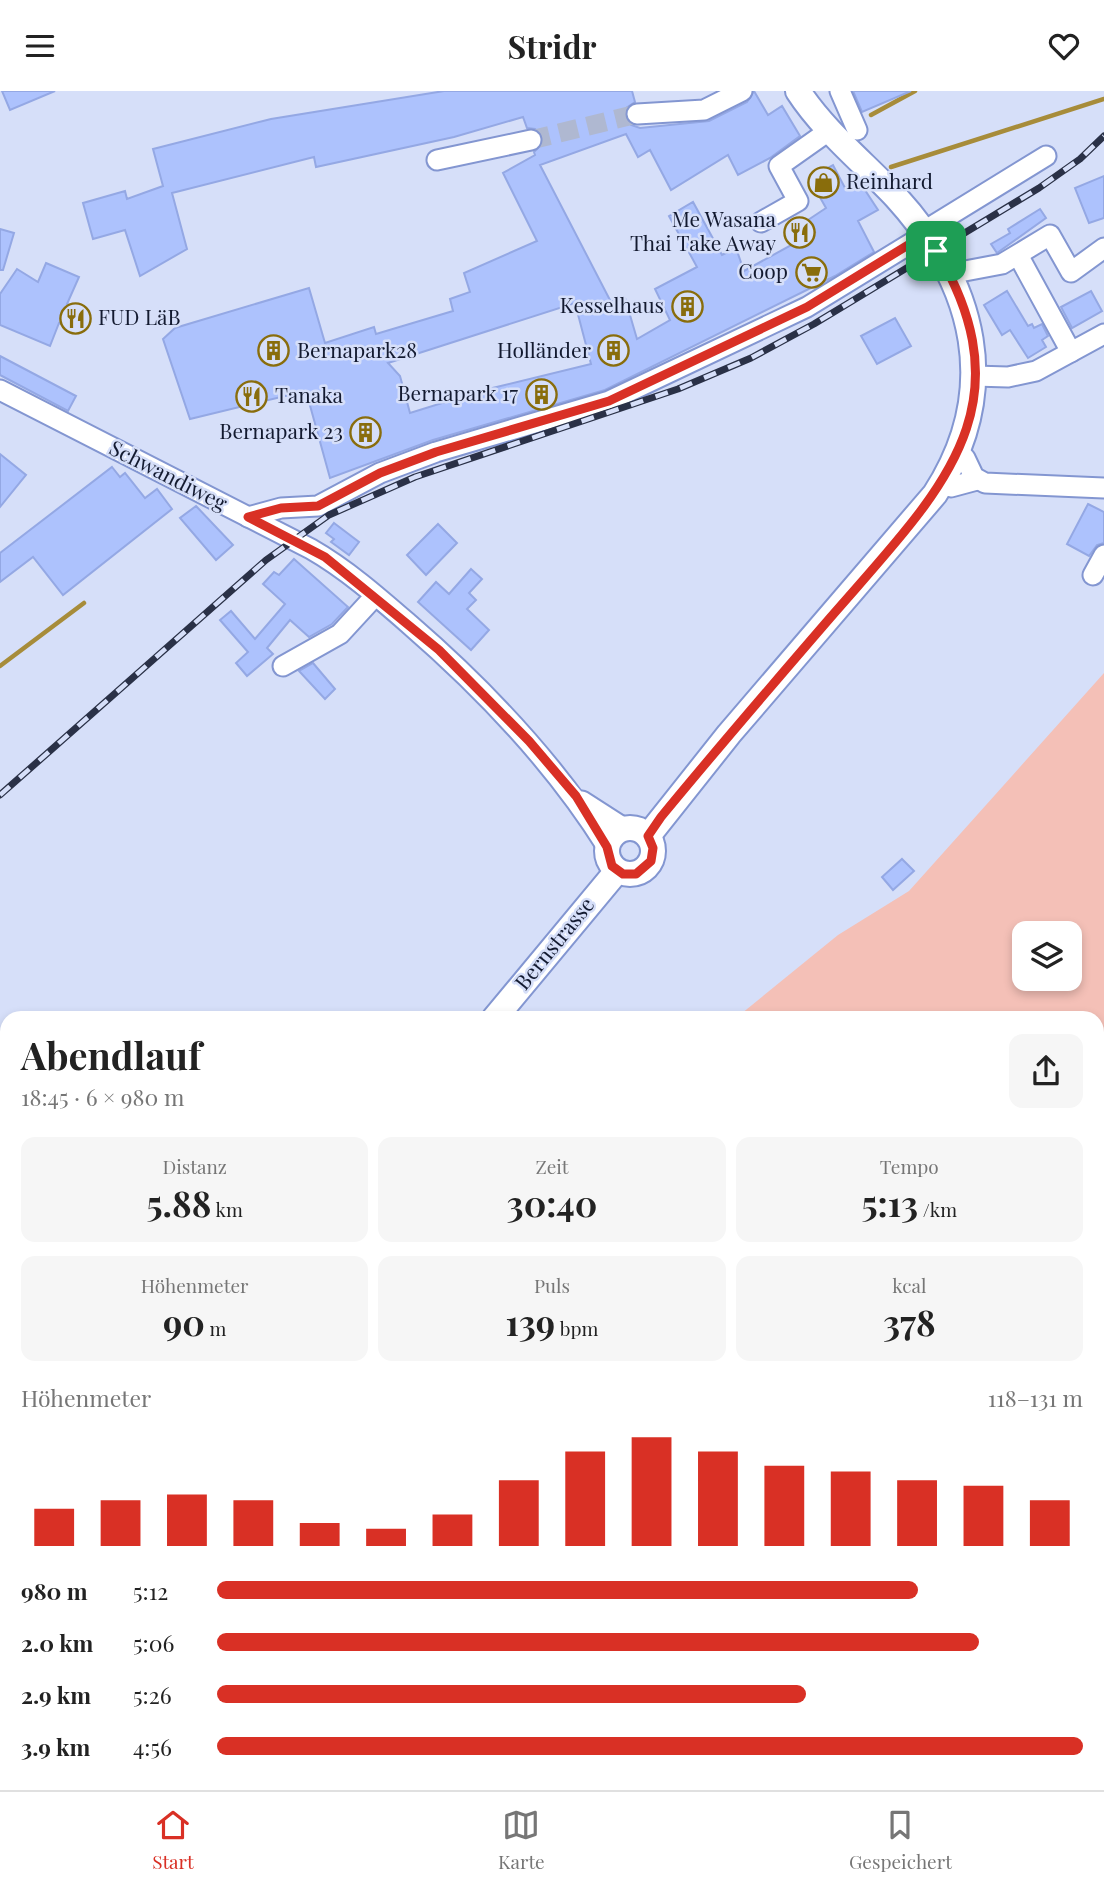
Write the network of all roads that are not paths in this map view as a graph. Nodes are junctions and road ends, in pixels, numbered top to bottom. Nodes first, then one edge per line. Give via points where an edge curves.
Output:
1 (742, 91) edge
2 (798, 91) edge
3 (840, 91) edge
4 (637, 114) tunnel mouth
5 (830, 130) junction
6 (857, 130) dead end
7 (531, 141) tunnel mouth
8 (1046, 156) dead end
9 (437, 160) dead end
10 (761, 222) dead end
11 (925, 233) junction
12 (1104, 248) edge
13 (1018, 255) junction
14 (949, 274) junction
15 (1104, 334) edge
16 (1071, 352) junction
17 (974, 376) junction
18 (0, 390) edge
19 (958, 453) junction
20 (977, 480) junction
21 (941, 484) junction
22 (1104, 488) edge
23 (248, 517) junction
24 (1104, 555) edge
25 (1093, 575) dead end
26 (375, 596) junction
27 (283, 666) dead end
28 (576, 796) junction
29 (624, 828) junction
30 (648, 836) junction
31 (607, 847) junction
32 (617, 871) junction
33 (501, 1011) edge

1 - 4 street via 704,110
2 - 5 main road
3 - 6 street
5 - 10 street via 779,166 798,201
5 - 11 main road
7 - 9 street
8 - 11 street
11 - 14 main road
11 - 23 street via 807,307 609,401 425,456 380,473 318,506 281,508
12 - 13 street via 1071,272 1049,235
13 - 14 street via 1002,264
13 - 16 street
14 - 17 main road via 970,327
15 - 16 street
16 - 17 street via 1026,374
17 - 19 main road via 971,410
18 - 23 street, Schwandiweg
19 - 20 street
19 - 21 main road
20 - 21 street via 951,487
20 - 22 street
21 - 30 main road
23 - 26 street, Schwandiweg via 318,553
24 - 25 street
26 - 27 street via 341,634
26 - 28 street, Schwandiweg via 466,675
28 - 29 street, Schwandiweg
28 - 31 street, Schwandiweg
29 - 30 main road
29 - 31 main road via 613,835
30 - 32 main road via 653,855 648,866 630,875
31 - 32 main road via 608,860
32 - 33 main road, Bernstrasse

